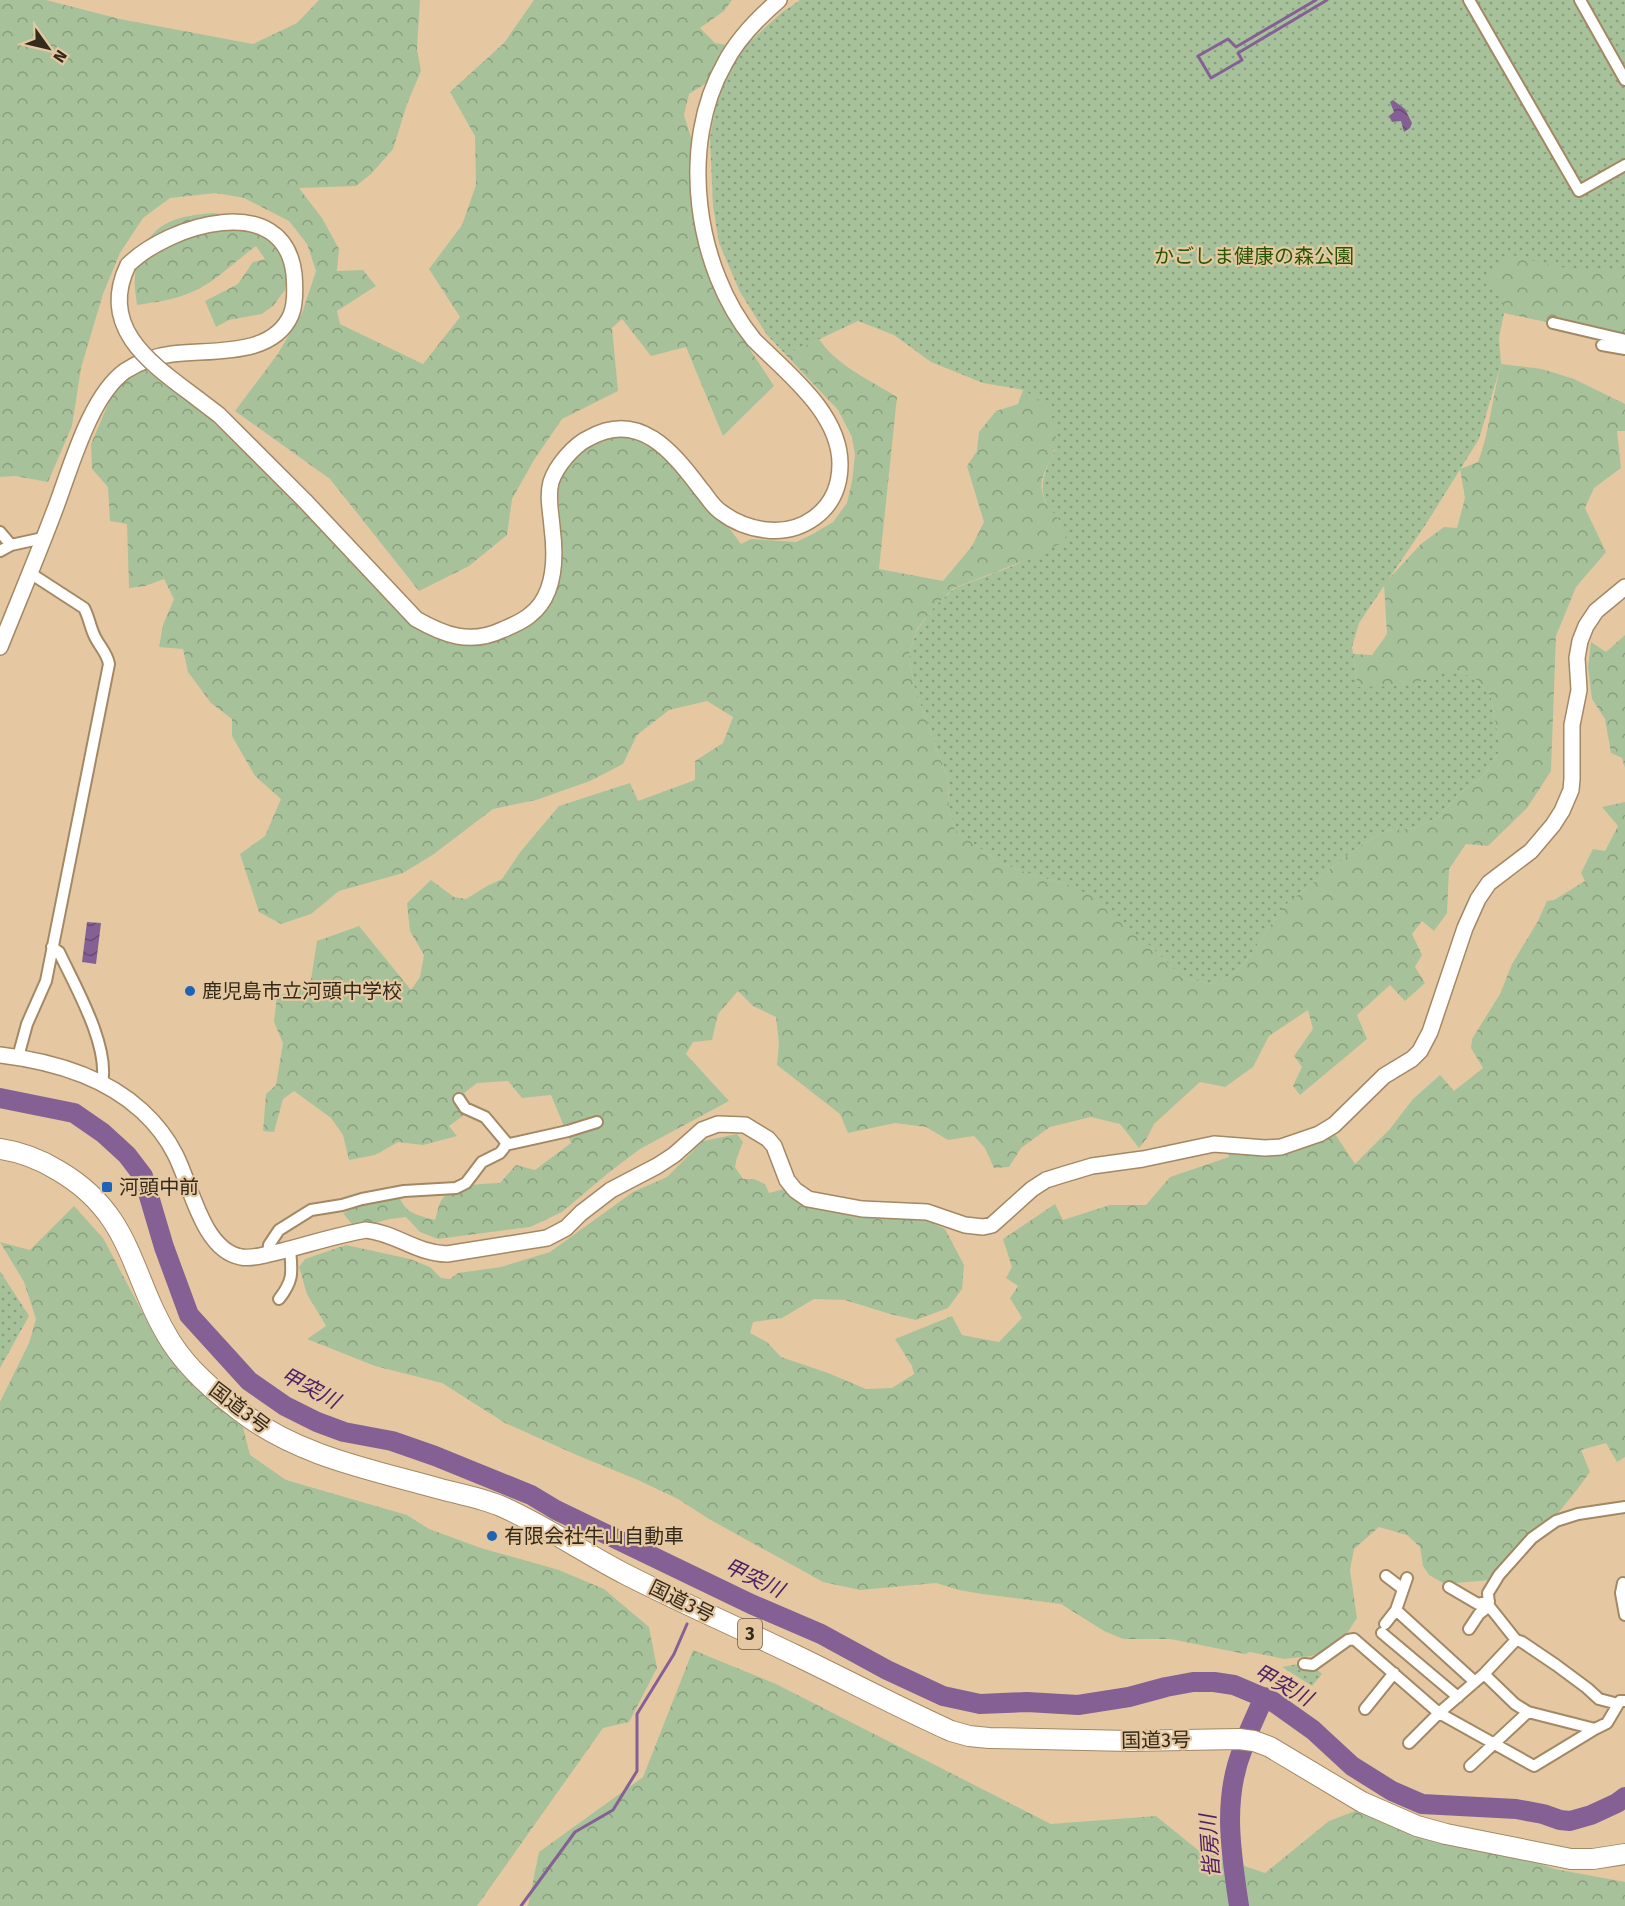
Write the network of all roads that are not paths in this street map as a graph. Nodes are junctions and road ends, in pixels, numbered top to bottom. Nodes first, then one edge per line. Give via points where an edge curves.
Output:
1 (779, 0) edge
2 (1469, 0) edge
3 (1581, 0) edge
4 (1625, 81) edge
5 (1625, 165) edge
6 (1553, 323) dead end
7 (1625, 340) edge
8 (1602, 345) dead end
9 (1625, 349) edge
10 (0, 532) edge
11 (43, 538) junction
12 (11, 545) junction
13 (0, 551) edge
14 (30, 573) junction
15 (1625, 587) edge
16 (0, 647) edge
17 (52, 946) junction
18 (0, 1055) edge
19 (18, 1058) junction
20 (102, 1084) junction
21 (459, 1099) dead end
22 (597, 1122) dead end
23 (505, 1145) junction
24 (0, 1149) edge
25 (290, 1249) junction
26 (268, 1254) junction
27 (279, 1299) dead end
28 (1625, 1507) edge
29 (1386, 1576) dead end
30 (1623, 1583) dead end
31 (1449, 1587) dead end
32 (1489, 1604) junction
33 (1396, 1610) junction
34 (1625, 1615) edge
35 (1469, 1629) dead end
36 (1516, 1640) junction
37 (1304, 1664) dead end
38 (1394, 1673) junction
39 (1484, 1674) junction
40 (1475, 1682) junction
41 (1458, 1697) junction
42 (1622, 1703) edge
43 (1365, 1709) dead end
44 (1528, 1712) junction
45 (1439, 1713) junction
46 (1595, 1729) junction
47 (1409, 1743) dead end
48 (1494, 1744) junction
49 (1470, 1766) dead end
50 (1625, 1854) edge

1 - 11 street, bridge via 748,30 715,82 702,128 697,181 712,261 733,308 754,340 821,410 835,434 840,460 838,485 830,504 821,513 810,521 776,531 739,523 719,511 671,452 650,437 624,428 601,432 579,445 554,474 549,494 553,572 537,609 497,633 469,637 435,630 416,619 219,415 157,368 134,344 124,327 119,303 128,265 154,244 192,227 223,223 253,225 276,236 289,254 294,284 291,315 272,336 249,348 157,357 140,362 115,380 96,408 79,445
2 - 5 street via 1579,191
3 - 4 street
6 - 7 street
8 - 9 street
10 - 12 street
11 - 12 street
11 - 14 street
12 - 13 street
14 - 16 street
14 - 17 street via 84,608 109,664
15 - 25 street via 1596,611 1580,641 1571,790 1562,811 1531,852 1489,883 1478,899 1420,1052 1384,1076 1334,1125 1319,1134 1281,1147 1214,1144 1092,1166 1046,1180 992,1225 983,1227 927,1212 862,1209 808,1199 787,1180 768,1139 745,1125 718,1125 702,1130 674,1155 611,1190 566,1228 546,1238 433,1254 366,1230
17 - 19 street via 45,981
17 - 20 street via 59,952 96,1032 105,1072
18 - 19 street
19 - 20 street via 49,1064
20 - 26 street via 140,1110 170,1145 213,1239 240,1257
21 - 23 street via 465,1108 491,1123
22 - 23 street
23 - 26 street via 456,1188 404,1191 311,1210 279,1230
24 - 50 highway, 国道3号 / 3 via 47,1164 97,1199 122,1236 154,1310 181,1357 219,1394 273,1433 327,1457 502,1506 628,1575 951,1731 989,1738 1254,1741 1362,1802 1434,1832 1571,1859
25 - 26 street
25 - 27 street via 292,1275
28 - 32 street via 1556,1521 1532,1538 1499,1575 1488,1593
29 - 33 street via 1405,1583
30 - 34 street
31 - 32 street via 1478,1604
32 - 35 street
32 - 36 street
33 - 40 street
33 - 41 street via 1383,1628
36 - 39 street
36 - 42 street via 1599,1699
37 - 38 street via 1312,1665 1354,1639
38 - 43 street
38 - 45 street
39 - 40 street
39 - 44 street
40 - 41 street
41 - 45 street
42 - 46 street via 1607,1723
44 - 46 street
44 - 48 street
45 - 47 street
45 - 48 street
46 - 48 street via 1534,1766
48 - 49 street

